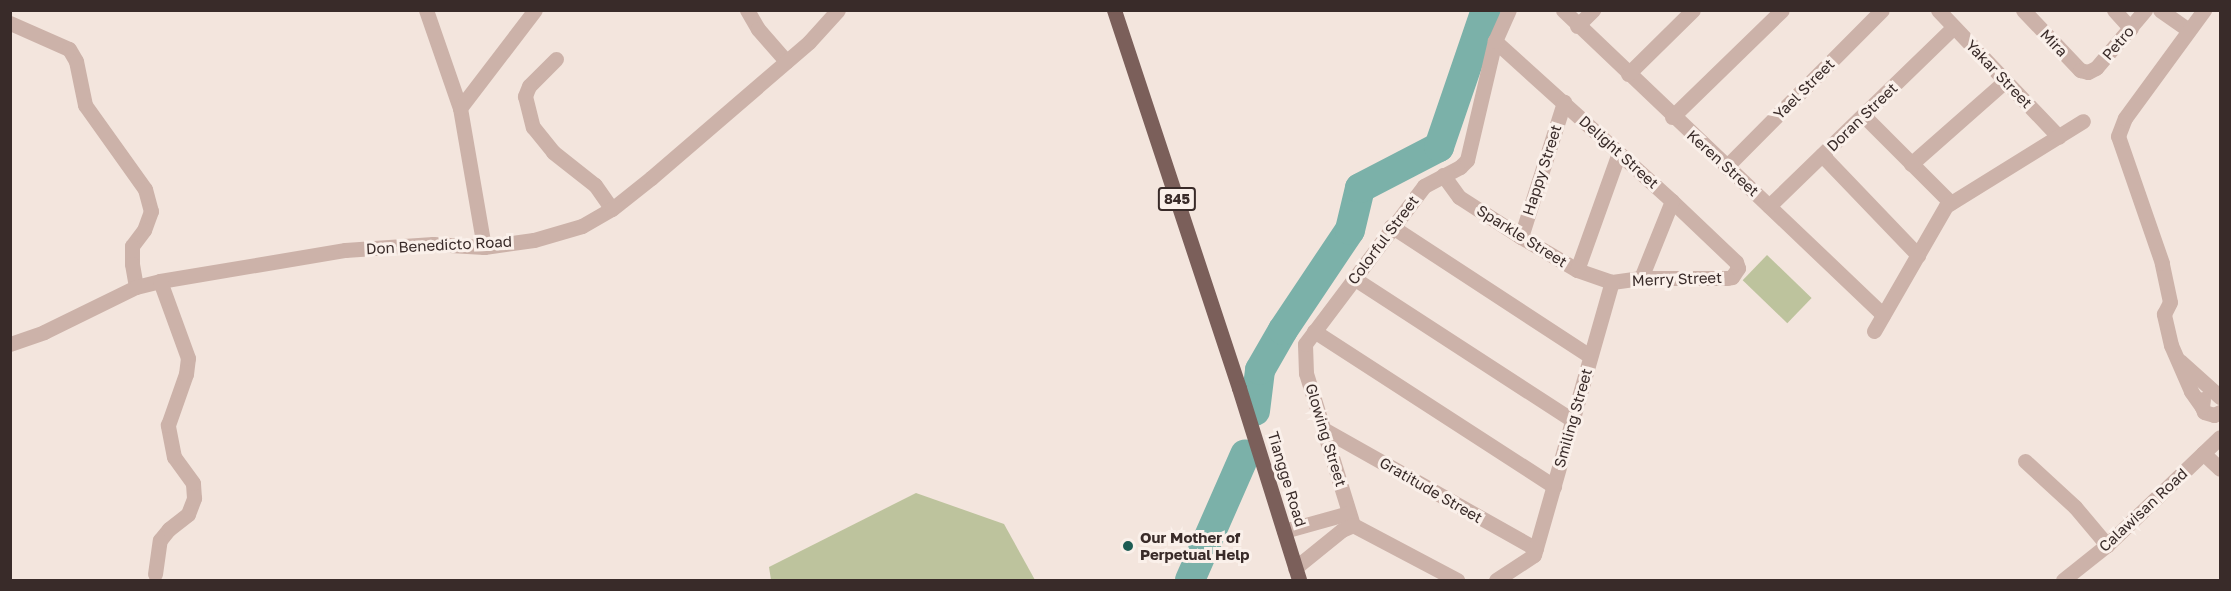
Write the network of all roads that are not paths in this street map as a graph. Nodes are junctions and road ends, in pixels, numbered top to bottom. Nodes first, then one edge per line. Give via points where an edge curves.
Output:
1 (426, 10) edge
2 (535, 10) edge
3 (747, 10) edge
4 (838, 10) edge
5 (1114, 10) edge
6 (1509, 10) edge
7 (1563, 10) edge
8 (1593, 10) edge
9 (1693, 10) edge
10 (1782, 10) edge
11 (1882, 10) edge
12 (1938, 10) edge
13 (2023, 10) edge
14 (2114, 10) edge
15 (2145, 10) edge
16 (2160, 10) edge
17 (2198, 13) edge
18 (10, 23) edge
19 (1577, 26) junction
20 (1954, 27) junction
21 (2131, 29) junction
22 (2189, 30) junction
23 (1495, 41) junction
24 (556, 59) dead end
25 (786, 61) junction
26 (2088, 72) joint
27 (1628, 74) junction
28 (2005, 81) junction
29 (1564, 102) junction
30 (460, 108) junction
31 (1863, 115) junction
32 (1672, 117) junction
33 (2084, 121) dead end
34 (2059, 137) junction
35 (1619, 153) junction
36 (1822, 155) junction
37 (1911, 164) junction
38 (1726, 167) junction
39 (1443, 175) junction
40 (1672, 201) junction
41 (1951, 203) junction
42 (1769, 206) junction
43 (612, 209) junction
44 (1391, 226) junction
45 (1521, 237) junction
46 (484, 246) junction
47 (1918, 255) junction
48 (1738, 268) joint
49 (1577, 270) junction
50 (1641, 278) junction
51 (1355, 279) junction
52 (160, 281) junction
53 (1612, 282) junction
54 (136, 287) junction
55 (1883, 315) junction
56 (1314, 331) junction
57 (1874, 331) dead end
58 (10, 344) edge
59 (1305, 344) joint
60 (1590, 356) junction
61 (2178, 359) junction
62 (2220, 396) edge
63 (2202, 408) junction
64 (2220, 413) edge
65 (1572, 420) junction
66 (1325, 430) junction
67 (2220, 437) edge
68 (2203, 453) junction
69 (2025, 461) dead end
70 (2220, 469) edge
71 (1554, 486) junction
72 (1351, 519) junction
73 (1284, 531) junction
74 (2107, 545) junction
75 (1535, 552) junction
76 (155, 574) dead end
77 (1297, 574) edge
78 (1457, 580) edge
79 (1496, 580) edge
80 (2063, 580) edge

1 - 30 street
2 - 30 street
3 - 25 street
4 - 25 street, Don Benedicto Road
5 - 73 main road, Tiangge Road / 845
6 - 23 street, Colorful Street
7 - 19 street, Keren Street
8 - 19 street
9 - 27 street
10 - 32 street
11 - 38 street, Yael Street
12 - 20 street, Yakar Street
13 - 26 street, Mira via 2080,70
14 - 21 street
15 - 21 street, Petro
16 - 22 street
17 - 22 street
18 - 54 street via 69,49 76,61 86,105 145,189 151,211 132,246
19 - 27 street, Keren Street
20 - 28 street, Yakar Street
20 - 31 street, Doran Street
21 - 26 street, Petro
22 - 61 street via 2125,118 2118,136 2162,262 2170,302 2164,314
23 - 29 street, Delight Street
23 - 39 street, Colorful Street via 1467,160
24 - 43 street via 529,86 525,96 530,119 553,152 590,179
25 - 43 street, Don Benedicto Road
27 - 32 street, Keren Street
28 - 34 street, Yakar Street
28 - 37 street
29 - 35 street, Delight Street
29 - 45 street, Happy Street
30 - 46 street
31 - 36 street, Doran Street
31 - 37 street
32 - 38 street, Keren Street
33 - 34 street
34 - 41 street
35 - 40 street, Delight Street
35 - 49 street
36 - 42 street, Doran Street
36 - 47 street
37 - 41 street
38 - 42 street, Keren Street
39 - 44 street, Colorful Street via 1424,186
39 - 45 street, Sparkle Street via 1459,197
40 - 48 street, Delight Street
40 - 50 street
41 - 47 street
42 - 55 street, Keren Street
43 - 46 street, Don Benedicto Road via 573,229 534,240
44 - 51 street, Colorful Street
44 - 60 street
45 - 49 street, Sparkle Street
46 - 52 street, Don Benedicto Road via 434,244 345,250
47 - 55 street
48 - 50 street, Merry Street via 1727,278
49 - 53 street, Sparkle Street
50 - 53 street, Merry Street
51 - 56 street, Colorful Street
51 - 65 street
52 - 54 street, Don Benedicto Road
52 - 76 street via 188,358 168,425 174,457 193,483 194,498 188,514 160,540
53 - 60 street, Smiling Street
54 - 58 street, Don Benedicto Road via 44,332
55 - 57 street
56 - 59 street, Colorful Street
56 - 71 street
59 - 66 street, Glowing Street via 1306,373
60 - 65 street, Smiling Street
61 - 62 street
61 - 63 street
62 - 63 street via 2208,394 2201,402
63 - 64 street via 2209,415
65 - 71 street, Smiling Street
66 - 72 street, Glowing Street
66 - 75 street, Gratitude Street
67 - 68 street, Calawisan Road
68 - 70 street
68 - 74 street, Calawisan Road
69 - 74 street via 2075,507
71 - 75 street, Smiling Street
72 - 73 street
72 - 77 street
72 - 78 street
73 - 77 main road, Tiangge Road / 845
74 - 80 street, Calawisan Road
75 - 79 street

